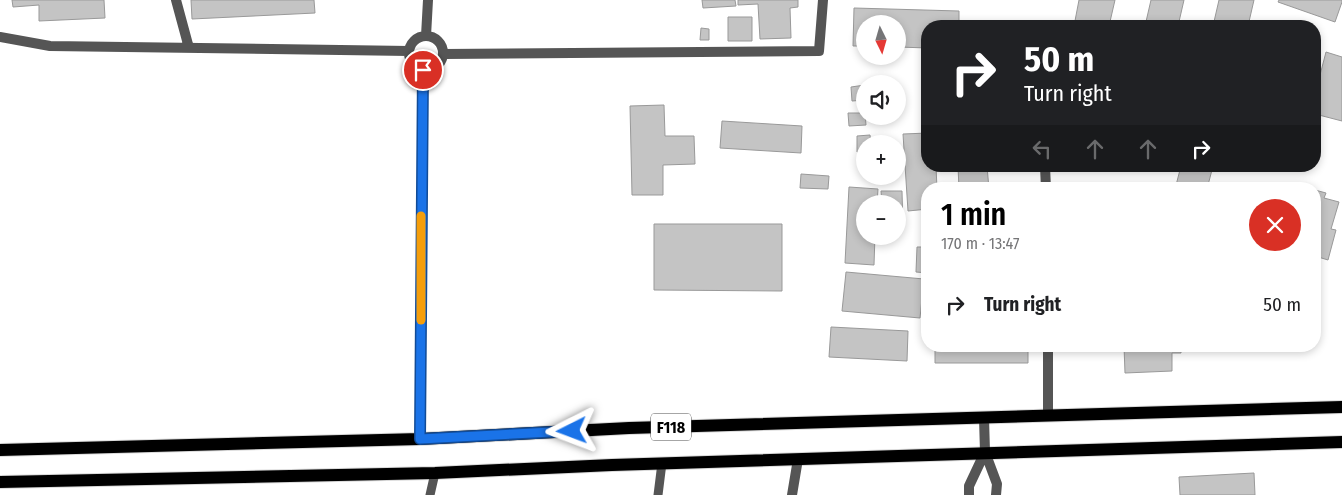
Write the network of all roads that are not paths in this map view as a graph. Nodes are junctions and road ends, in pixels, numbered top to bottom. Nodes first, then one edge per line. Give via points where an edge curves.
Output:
1 (176, 0) edge
2 (428, 0) edge
3 (823, 0) edge
4 (426, 36) junction
5 (0, 37) edge
6 (189, 48) junction
7 (409, 51) junction
8 (444, 54) junction
9 (423, 70) junction
10 (1048, 352) edge
11 (1342, 407) edge
12 (1048, 416) junction
13 (984, 418) junction
14 (420, 439) junction
15 (1342, 442) edge
16 (0, 450) edge
17 (985, 452) junction
18 (798, 459) junction
19 (662, 463) junction
20 (435, 473) junction
21 (0, 482) edge
22 (430, 495) edge
23 (658, 495) edge
24 (792, 495) edge
25 (969, 495) edge
26 (996, 495) edge

1 - 6 street
2 - 4 street
3 - 8 street via 819,51
4 - 7 street via 412,44
4 - 8 street via 438,41
5 - 6 street via 50,46
6 - 7 street
7 - 9 street via 415,67
8 - 9 street via 437,67
9 - 14 street
10 - 12 street
11 - 12 main road, F118
12 - 13 main road, F118
13 - 14 main road, F118 via 629,428
13 - 17 street
14 - 16 main road, F118
15 - 17 main road, F118
17 - 18 main road, F118
17 - 25 street via 969,486
17 - 26 street via 996,484
18 - 19 main road, F118
18 - 24 street
19 - 20 main road, F118
19 - 23 lane
20 - 21 main road, F118
20 - 22 lane

